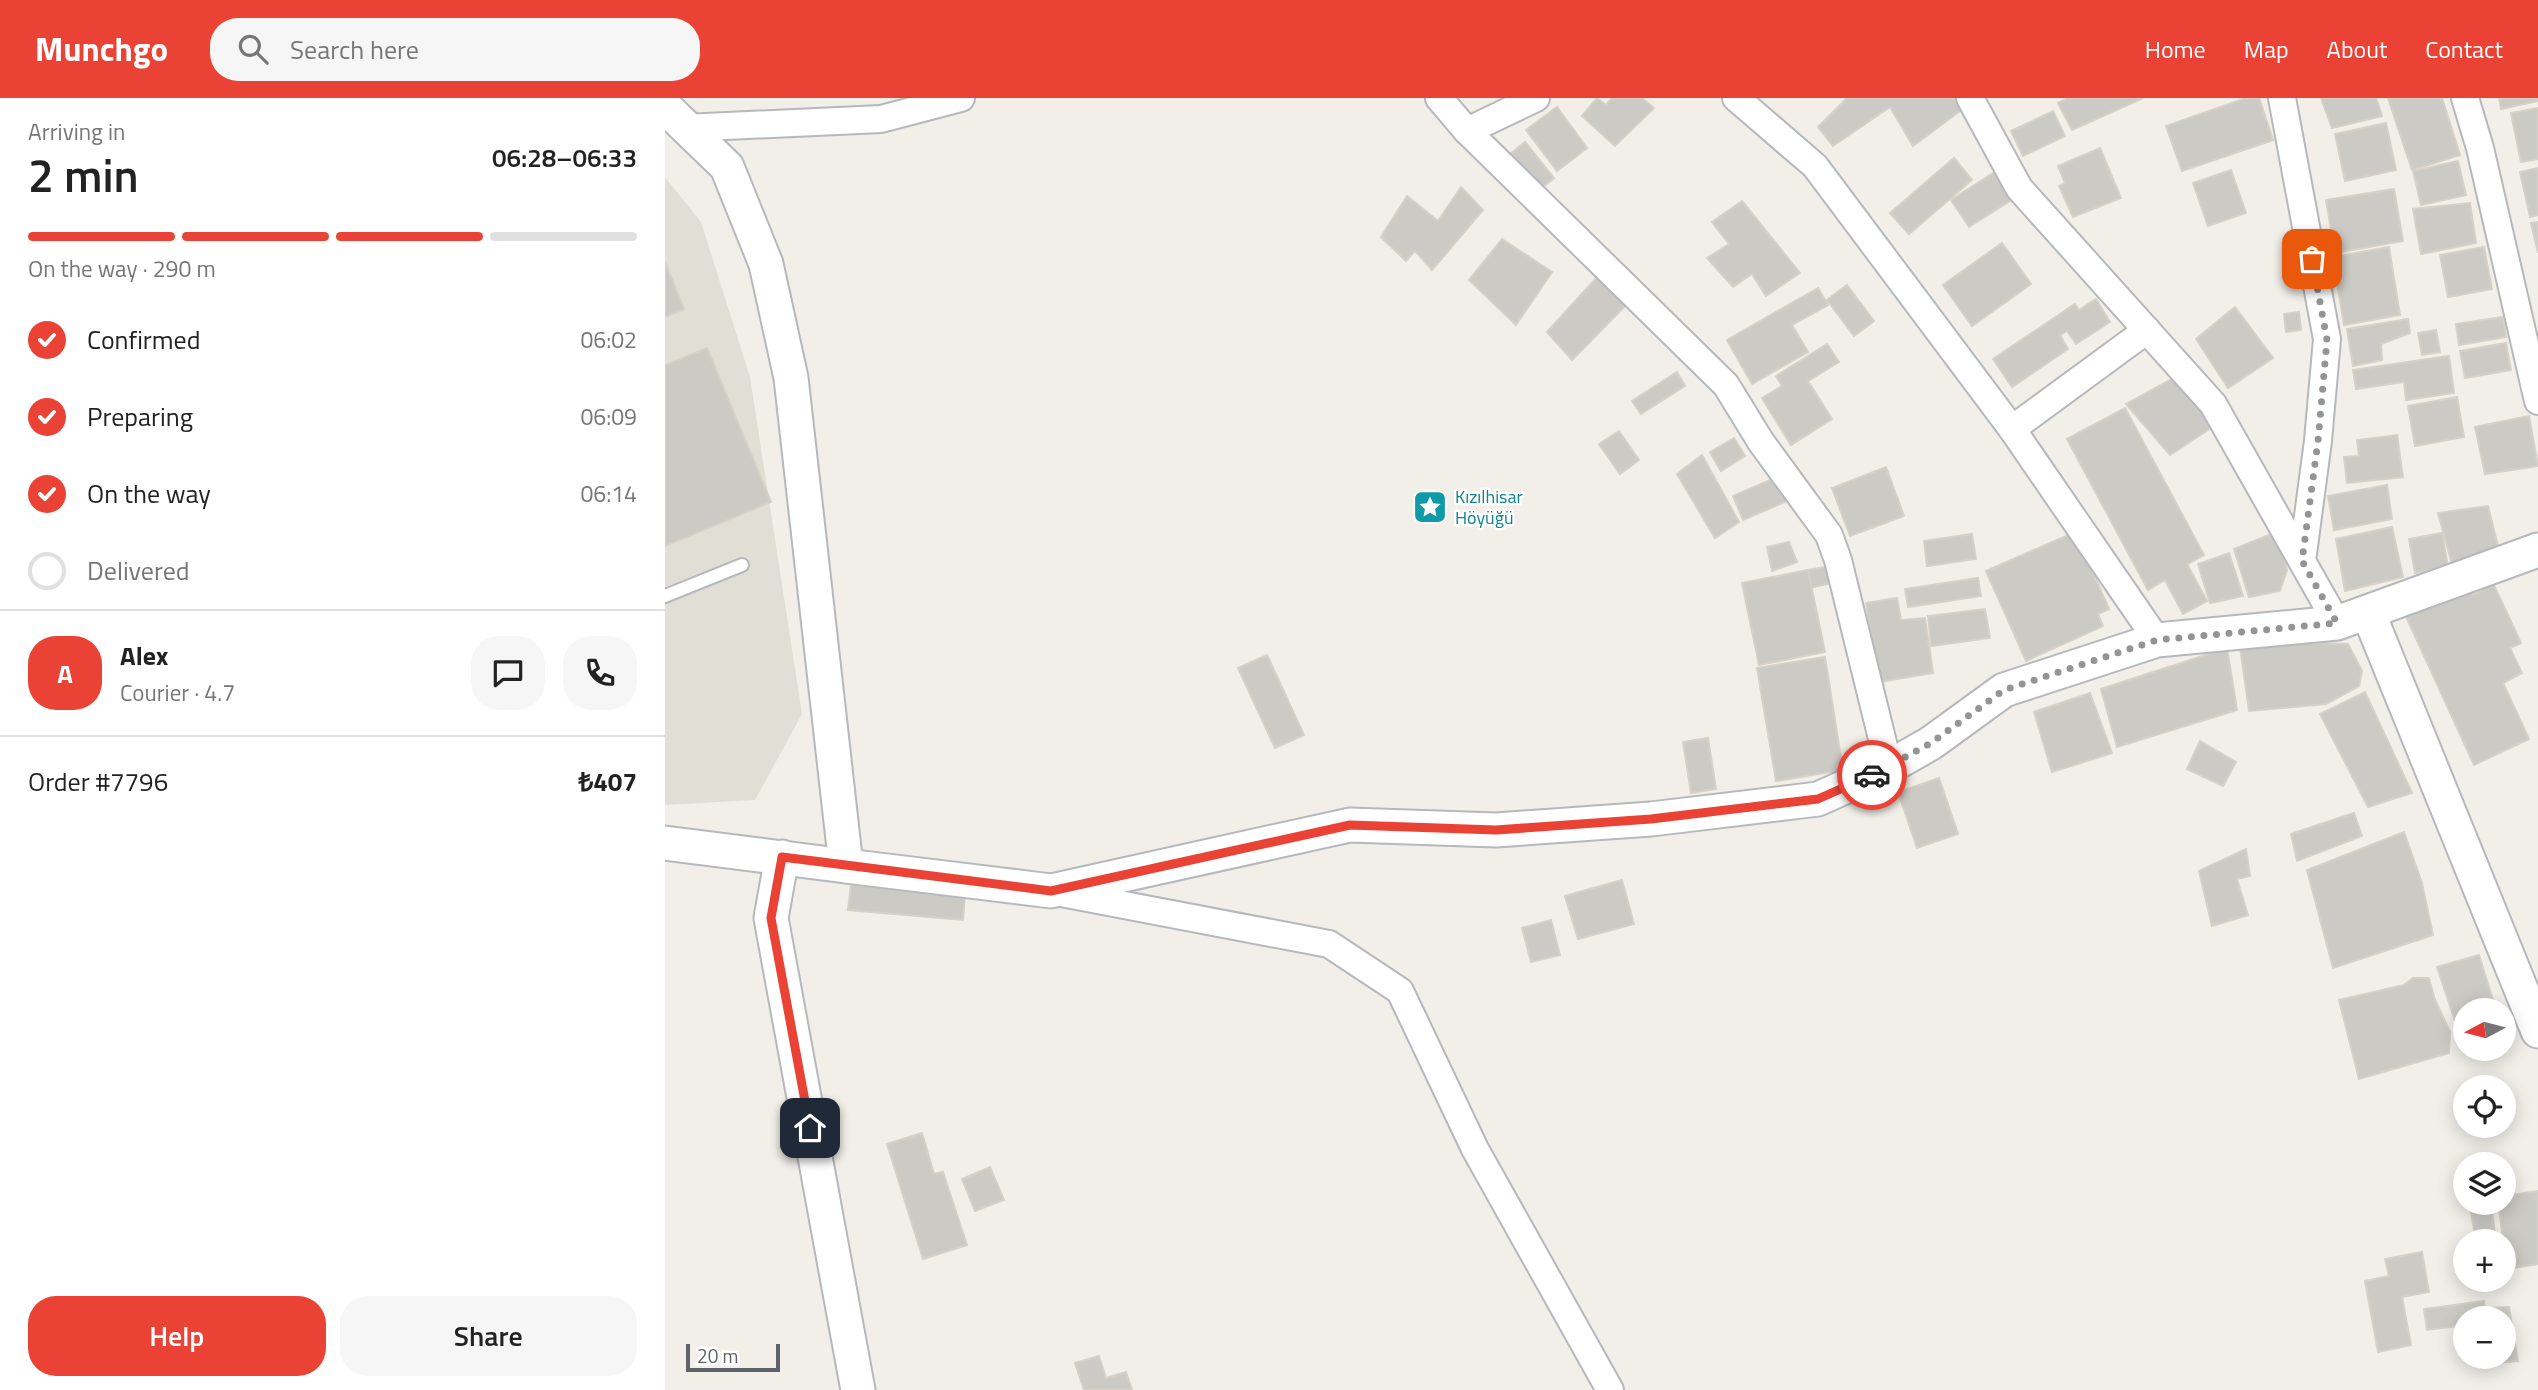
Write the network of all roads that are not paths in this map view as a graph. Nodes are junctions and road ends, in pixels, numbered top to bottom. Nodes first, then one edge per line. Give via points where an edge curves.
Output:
1 (961, 98) edge
2 (1439, 98) edge
3 (1536, 98) edge
4 (1970, 98) edge
5 (2282, 98) edge
6 (2465, 98) edge
7 (1754, 103) edge
8 (914, 104) edge
9 (675, 117) edge
10 (1467, 131) junction
11 (2147, 330) junction
12 (2538, 401) edge
13 (2012, 429) junction
14 (2538, 550) edge
15 (2302, 561) junction
16 (742, 565) dead end
17 (665, 596) edge
18 (2353, 617) junction
19 (2157, 640) junction
20 (1889, 767) junction
21 (665, 843) edge
22 (782, 857) junction
23 (846, 866) junction
24 (1051, 891) junction
25 (2528, 979) edge
26 (2538, 1031) edge
27 (858, 1390) edge
28 (1610, 1390) edge

1 - 8 street
2 - 10 street
3 - 10 street
4 - 11 street via 2019,188
5 - 15 street via 2327,340
6 - 12 street
7 - 13 street via 1815,166
8 - 9 street via 881,119
9 - 23 street via 727,167 766,264 791,378
10 - 20 street via 1726,385 1829,535
11 - 13 street
11 - 15 street via 2213,404
13 - 19 street
14 - 18 street
15 - 18 street
16 - 17 lane
18 - 19 street
18 - 25 street
19 - 20 street via 2004,690
20 - 24 street via 1818,799 1651,819 1496,830 1350,825
21 - 22 street
22 - 23 street
22 - 27 street via 771,918
23 - 24 street
24 - 28 street via 1329,944 1400,991 1475,1149
25 - 26 street

